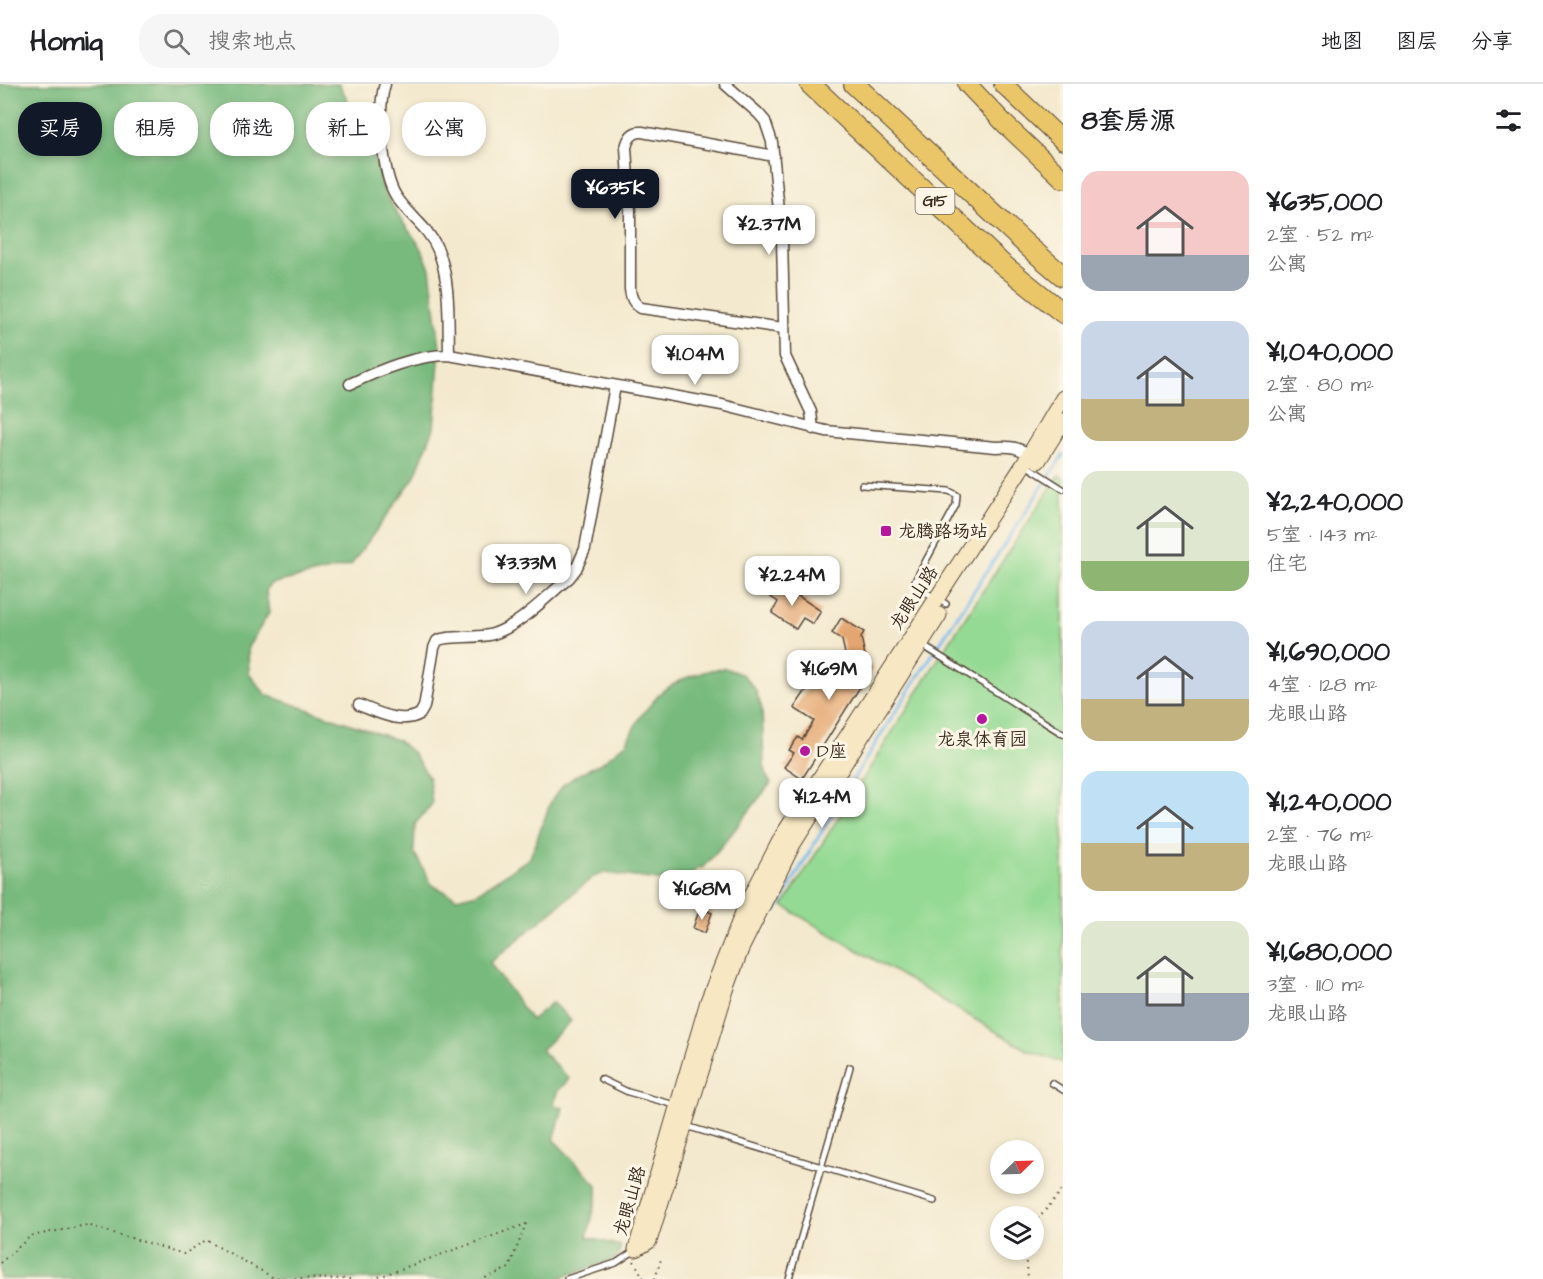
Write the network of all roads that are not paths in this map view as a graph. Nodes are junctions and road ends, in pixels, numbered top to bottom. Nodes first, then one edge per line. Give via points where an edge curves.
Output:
1 (385, 84) edge
2 (725, 84) edge
3 (810, 84) edge
4 (854, 84) edge
5 (967, 84) edge
6 (1003, 84) edge
7 (1063, 141) edge
8 (774, 156) junction
9 (1063, 179) edge
10 (1063, 276) edge
11 (1063, 313) edge
12 (783, 328) junction
13 (449, 355) junction
14 (350, 384) dead end
15 (615, 386) junction
16 (1063, 398) edge
17 (1063, 420) edge
18 (813, 429) junction
19 (1034, 465) junction
20 (862, 485) dead end
21 (1063, 489) edge
22 (941, 601) junction
23 (921, 644) junction
24 (359, 705) dead end
25 (1063, 734) edge
26 (850, 1067) dead end
27 (601, 1079) dead end
28 (1052, 1083) dead end
29 (1063, 1090) edge
30 (683, 1107) junction
31 (678, 1124) junction
32 (821, 1167) junction
33 (934, 1201) dead end
34 (633, 1252) joint
35 (567, 1279) edge
36 (789, 1279) edge

1 - 13 street via 380,114 389,183 396,197 432,237 439,252 446,287
2 - 8 street via 765,121
3 - 11 highway, G15 via 1002,264
4 - 10 highway, G15
5 - 9 main road
6 - 7 main road
8 - 12 street via 782,240
8 - 12 street via 642,132 633,134 626,147 630,289 634,303 641,308
12 - 18 street via 785,356 811,412
13 - 14 street via 392,367
13 - 15 street
15 - 18 street via 743,409
15 - 24 street via 585,549 576,569 504,630 482,637 447,637 437,641 420,714 407,719
16 - 19 street, 龙眼山路
17 - 19 street, 龙眼山路
18 - 19 street via 1013,446
19 - 21 lane
19 - 22 street, 龙眼山路
20 - 22 lane via 949,491 957,495 940,538 915,581 920,589
22 - 23 street, 龙眼山路
23 - 25 lane
23 - 30 street, 龙眼山路 via 774,878 741,949
26 - 32 lane
27 - 30 lane via 628,1092
28 - 29 lane
30 - 31 street, 龙眼山路
31 - 32 lane
31 - 34 street, 龙眼山路 via 649,1241
32 - 33 lane
32 - 36 lane
34 - 35 lane via 616,1263

